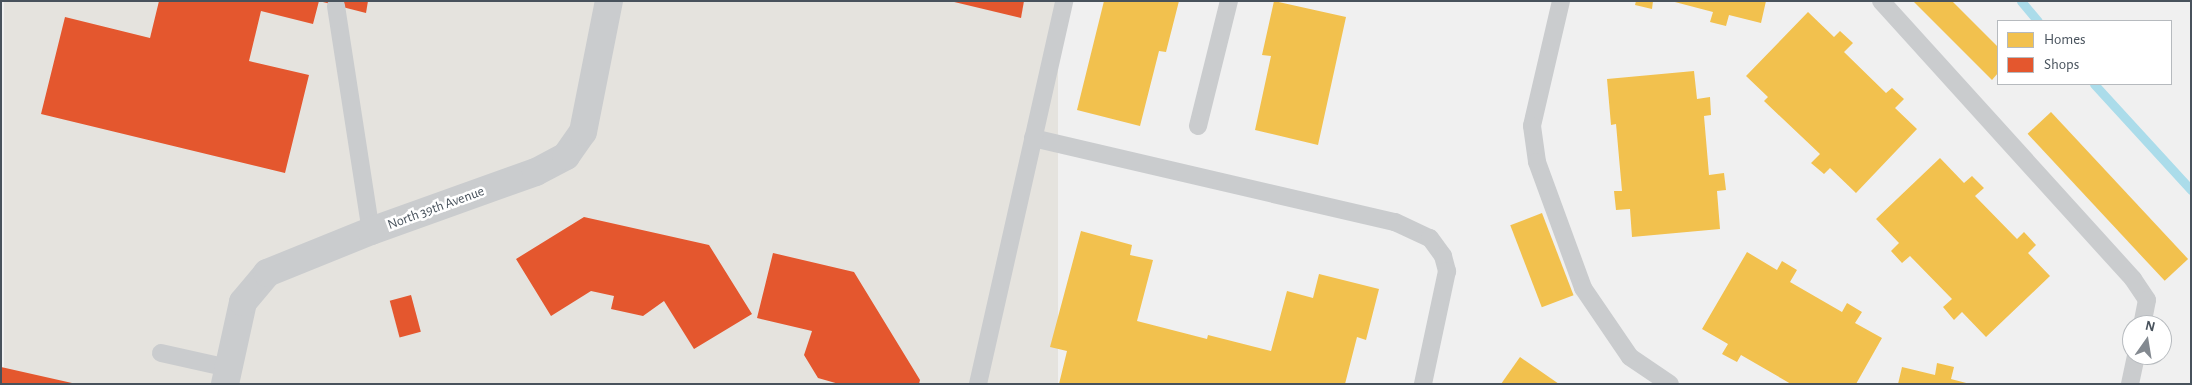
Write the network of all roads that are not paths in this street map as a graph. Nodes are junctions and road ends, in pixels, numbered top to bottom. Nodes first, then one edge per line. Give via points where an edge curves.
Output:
1 (609, 1) edge
2 (1064, 1) edge
3 (1229, 1) edge
4 (1561, 1) edge
5 (1881, 1) edge
6 (336, 6) dead end
7 (1198, 126) dead end
8 (1033, 138) junction
9 (371, 231) junction
10 (2144, 315) edge
11 (162, 353) dead end
12 (2134, 365) edge
13 (227, 376) edge
14 (978, 384) edge
15 (1423, 384) edge
16 (1670, 384) edge
17 (2130, 384) edge

1 - 9 street, North 39th Avenue via 583,132 566,156 536,172
2 - 8 lane
3 - 7 lane
4 - 16 lane via 1532,126 1537,162 1583,288 1630,357
5 - 10 lane via 2133,279 2147,300
6 - 9 lane
8 - 14 lane
8 - 15 lane via 1395,222 1430,238 1443,256 1447,271
9 - 13 street, North 39th Avenue via 267,273 243,302
11 - 13 lane
12 - 17 lane

